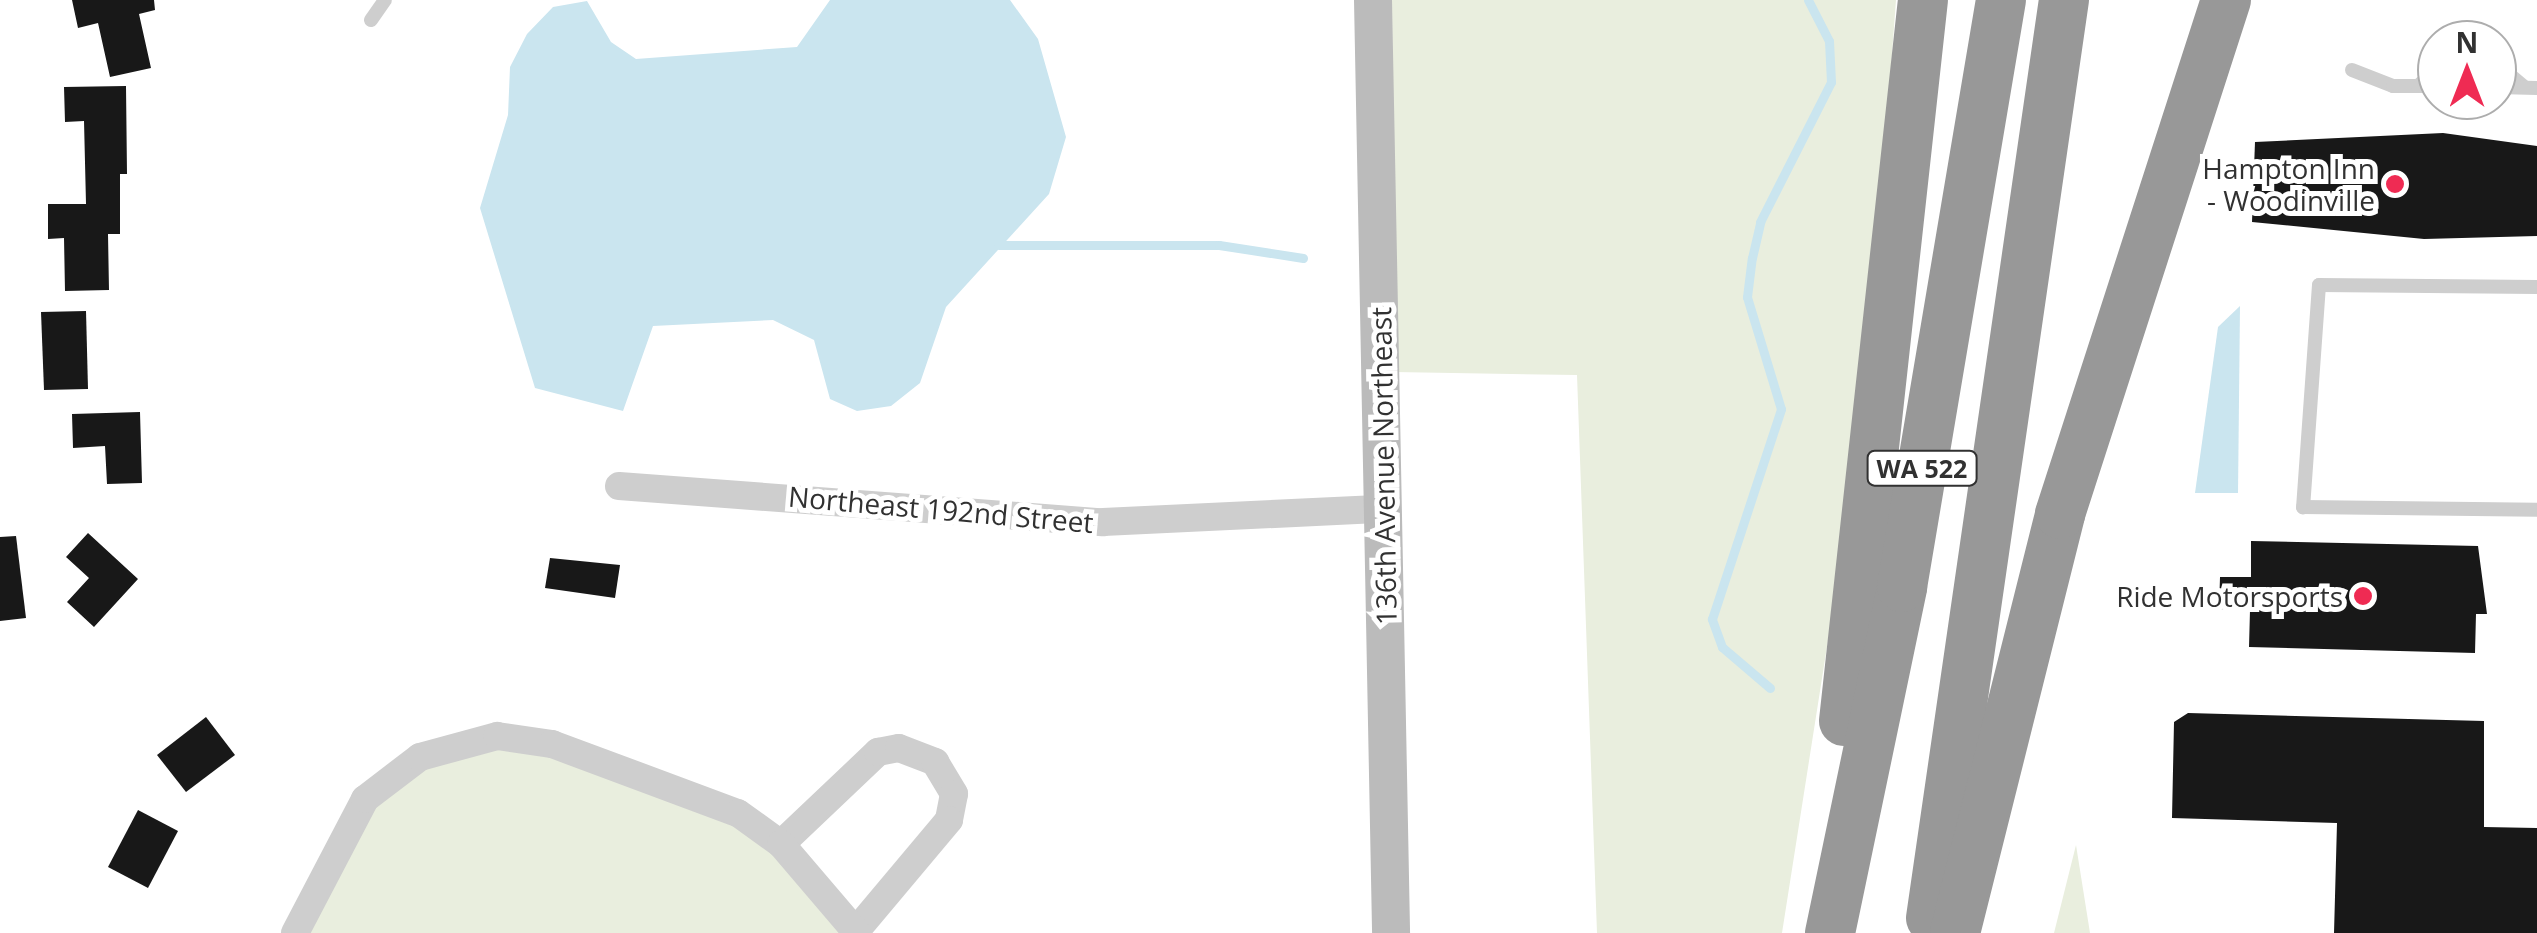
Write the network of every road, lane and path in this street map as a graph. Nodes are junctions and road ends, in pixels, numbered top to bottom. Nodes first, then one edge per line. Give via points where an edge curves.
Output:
1 (384, 0) edge
2 (1374, 0) edge
3 (1924, 0) edge
4 (2001, 0) edge
5 (2064, 0) edge
6 (2226, 0) edge
7 (371, 20) dead end
8 (2352, 70) dead end
9 (2417, 86) edge
10 (2537, 287) edge
11 (619, 486) dead end
12 (1383, 509) junction
13 (2537, 510) edge
14 (781, 844) junction
15 (856, 932) edge
16 (295, 933) edge
17 (1391, 933) edge
18 (1819, 933) edge
19 (1830, 933) edge
20 (1929, 933) edge
21 (1956, 933) edge

1 - 7 lane
2 - 12 street, 136th Avenue Northeast
3 - 18 highway
4 - 19 highway, WA 522 via 1902,587
5 - 20 highway, WA 522
6 - 21 highway via 2060,514
8 - 9 lane
10 - 13 lane via 2320,286 2303,506
11 - 12 street, Northeast 192nd Street via 1103,522
12 - 17 street, 136th Avenue Northeast
14 - 15 street
14 - 15 street via 878,752 898,748 934,762 954,794 950,820
14 - 16 street via 682,787 552,744 459,742 365,798

